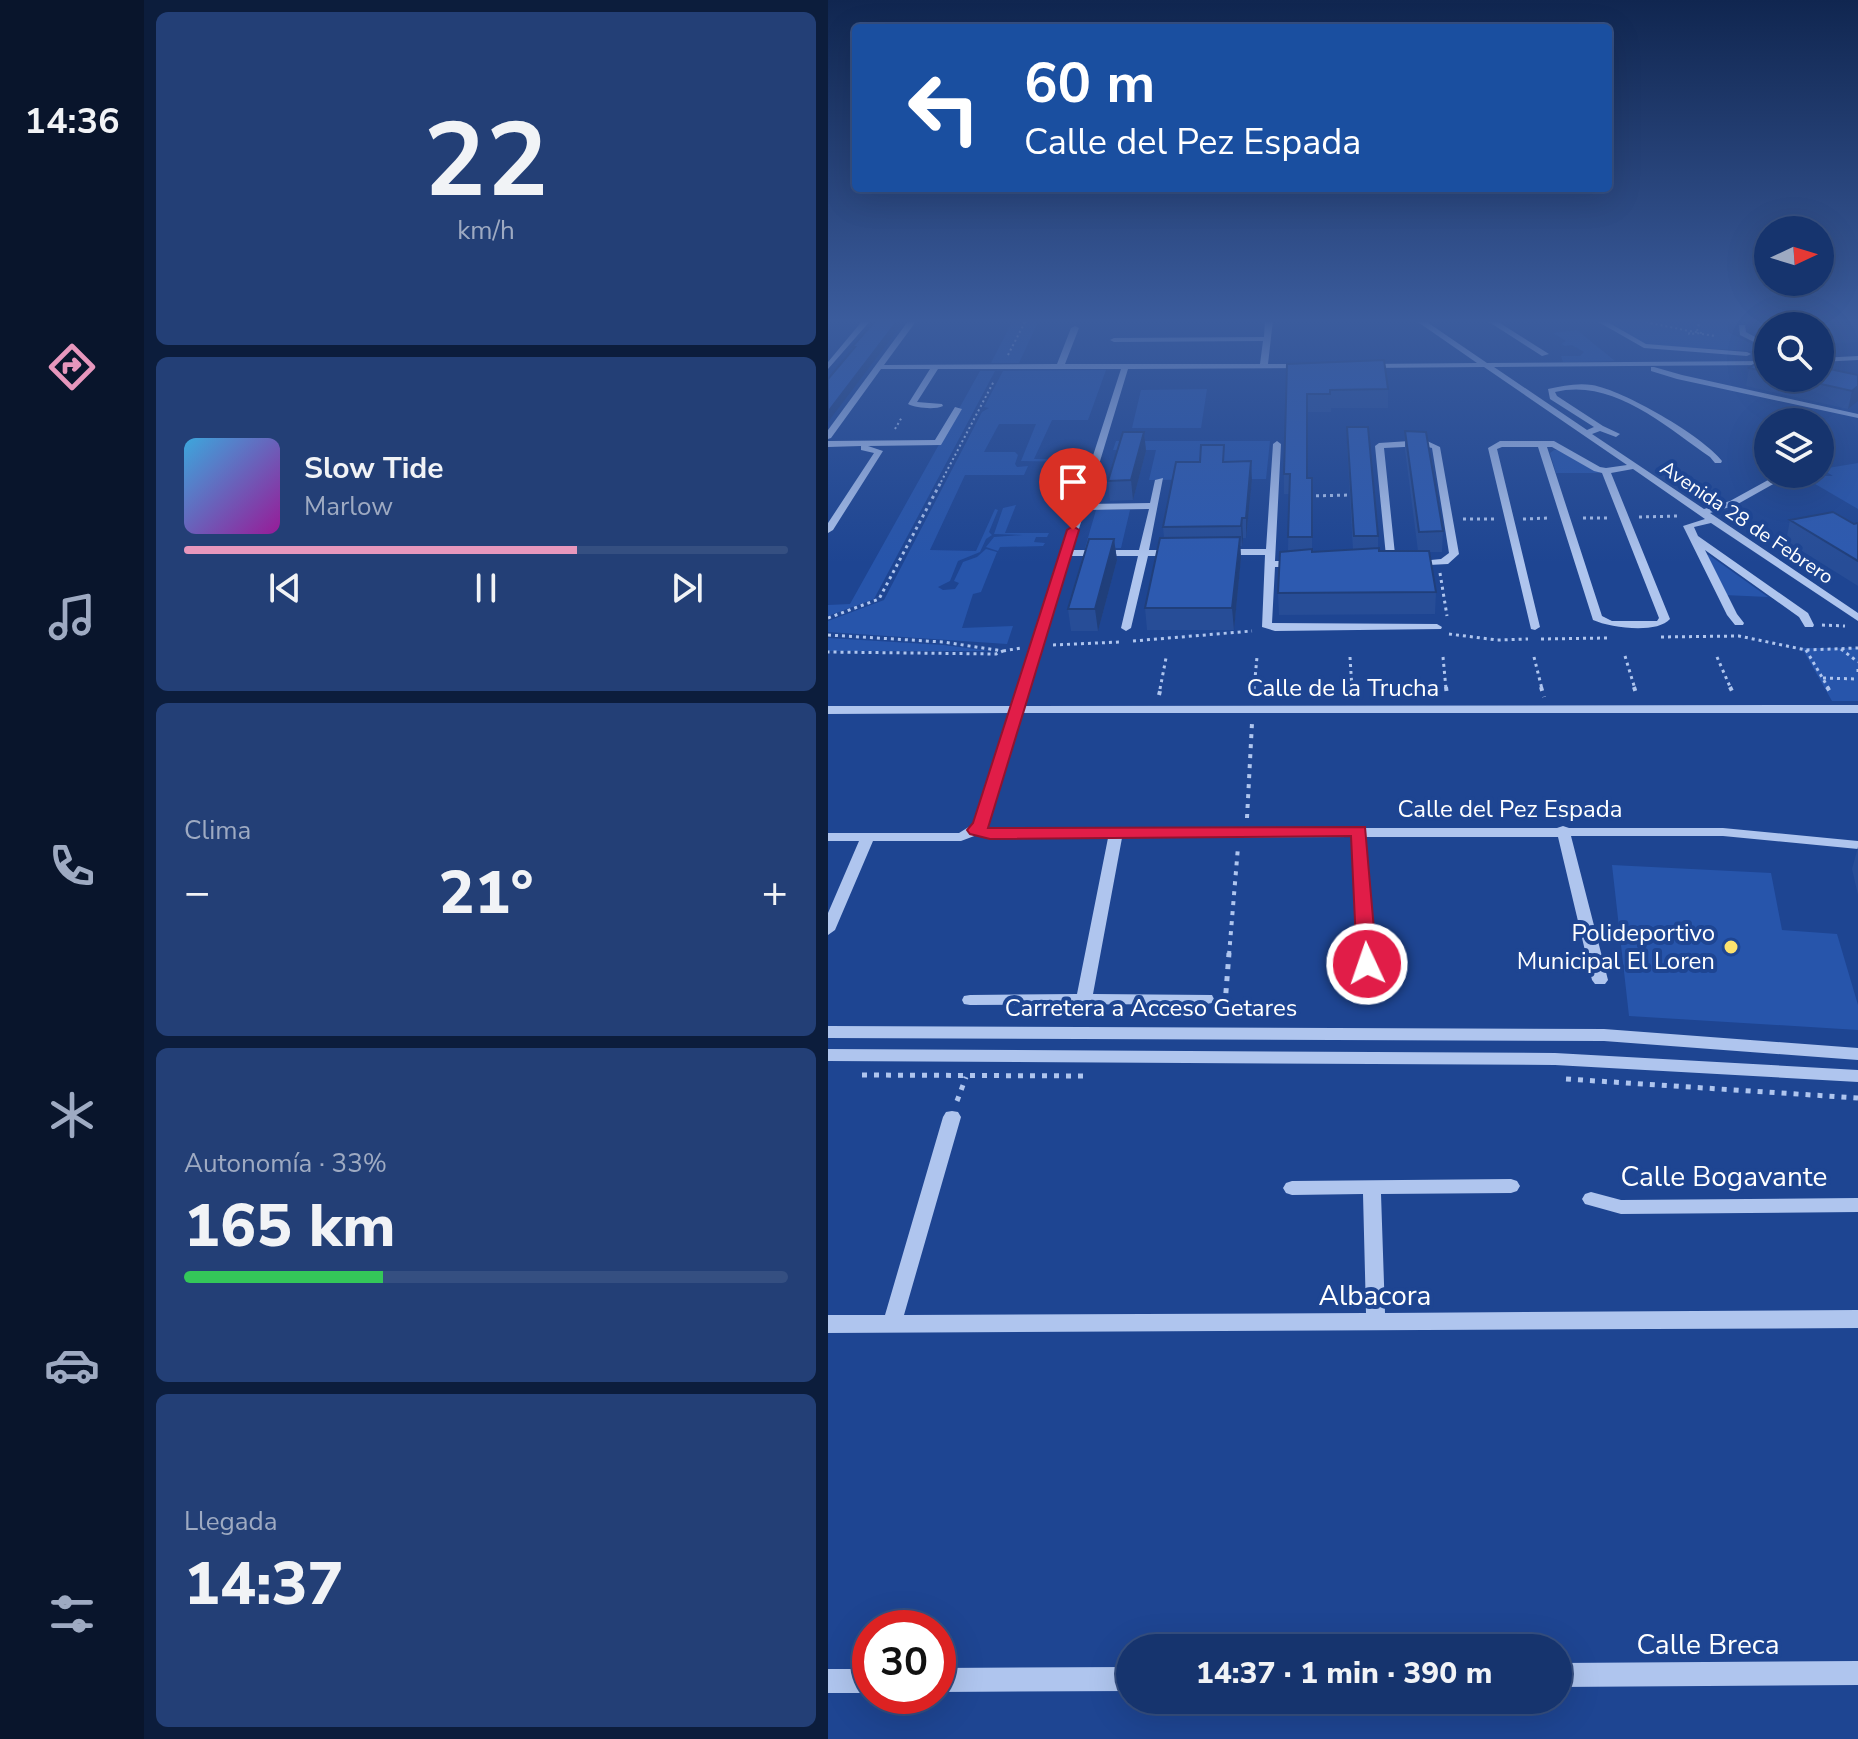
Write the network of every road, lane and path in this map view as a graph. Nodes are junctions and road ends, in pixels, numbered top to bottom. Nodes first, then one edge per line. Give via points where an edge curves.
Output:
1 (853, 401) edge
2 (914, 401) edge
3 (984, 401) edge
4 (1114, 401) edge
5 (1536, 401) edge
6 (1559, 401) edge
7 (1626, 401) edge
8 (1790, 401) edge
9 (939, 406) dead end
10 (958, 409) dead end
11 (1858, 416) edge
12 (1600, 428) junction
13 (1584, 434) junction
14 (1616, 434) dead end
15 (828, 436) edge
16 (1277, 444) dead end
17 (1542, 444) junction
18 (828, 446) edge
19 (1718, 461) dead end
20 (1632, 467) junction
21 (1606, 471) junction
22 (1160, 480) dead end
23 (1760, 488) edge
24 (1384, 495) junction
25 (1274, 496) junction
26 (1152, 506) junction
27 (1080, 507) junction
28 (1706, 516) junction
29 (828, 530) edge
30 (1691, 536) junction
31 (1066, 553) junction
32 (1142, 553) junction
33 (1185, 553) edge
34 (1213, 553) edge
35 (1270, 558) junction
36 (1315, 564) edge
37 (1375, 564) edge
38 (1391, 564) junction
39 (828, 618) edge
40 (1858, 618) edge
41 (1739, 623) dead end
42 (1809, 625) joint
43 (1848, 626) dead end
44 (1270, 627) junction
45 (1437, 627) dead end
46 (1535, 627) dead end
47 (1126, 628) dead end
48 (828, 635) edge
49 (1036, 646) junction
50 (1841, 649) dead end
51 (1806, 650) dead end
52 (828, 652) edge
53 (1625, 656) dead end
54 (1257, 657) dead end
55 (1350, 657) dead end
56 (1443, 657) dead end
57 (1534, 657) dead end
58 (1717, 657) dead end
59 (1166, 658) dead end
60 (1858, 662) edge
61 (1858, 669) edge
62 (1858, 677) edge
63 (1823, 678) junction
64 (1642, 709) junction
65 (1741, 709) junction
66 (1839, 709) junction
67 (1858, 709) edge
68 (828, 710) edge
69 (1156, 710) junction
70 (1253, 710) junction
71 (1352, 710) junction
72 (1449, 710) junction
73 (1548, 710) junction
74 (1016, 711) junction
75 (976, 830) junction
76 (1563, 830) junction
77 (1359, 831) junction
78 (1243, 832) junction
79 (1116, 834) junction
80 (828, 837) edge
81 (868, 837) junction
82 (1858, 845) edge
83 (828, 930) edge
84 (1367, 964) dead end
85 (1600, 980) dead end
86 (1206, 999) dead end
87 (970, 1000) dead end
88 (1084, 1000) junction
89 (828, 1032) edge
90 (1223, 1032) junction
91 (1858, 1054) edge
92 (828, 1055) edge
93 (859, 1075) dead end
94 (1094, 1076) dead end
95 (1858, 1076) edge
96 (966, 1077) junction
97 (1550, 1078) dead end
98 (1858, 1098) edge
99 (952, 1117) joint
100 (1511, 1186) dead end
101 (1372, 1187) junction
102 (1292, 1188) dead end
103 (1591, 1199) dead end
104 (1858, 1205) edge
105 (1858, 1319) edge
106 (1376, 1323) junction
107 (828, 1324) edge
108 (892, 1324) junction
109 (1858, 1673) edge
110 (1572, 1675) edge
111 (1116, 1679) edge
112 (956, 1680) edge
113 (828, 1681) edge
114 (852, 1681) edge

1 - 15 street
2 - 9 street
3 - 39 path via 879,599
4 - 27 street
5 - 13 street, Avenida 28 de Febrero
6 - 12 street
7 - 19 street
8 - 11 street
10 - 18 street via 938,443
12 - 13 street
12 - 14 street
13 - 20 street, Avenida 28 de Febrero
16 - 25 street
17 - 21 street via 1562,446 1588,466
17 - 21 street via 1597,618 1610,624 1660,624 1665,619
17 - 46 street via 1500,444 1492,449
18 - 29 street via 879,451
20 - 21 street
20 - 28 street, Avenida 28 de Febrero
22 - 26 street
23 - 28 street
24 - 25 path
24 - 38 street
24 - 38 street via 1380,445 1435,446 1454,554 1438,563
25 - 35 street
26 - 27 street
26 - 32 street
27 - 31 street
28 - 30 street via 1688,526
28 - 40 street, Avenida 28 de Febrero
30 - 41 street
30 - 42 street via 1804,615
31 - 32 street
31 - 49 street
32 - 33 street
32 - 47 street
34 - 35 street
35 - 36 street
35 - 44 street via 1264,620
37 - 38 street
42 - 43 path
44 - 45 street
44 - 49 path via 1195,638
48 - 52 path via 1003,651
49 - 74 street
50 - 60 path
51 - 63 path
53 - 64 path
54 - 70 path
55 - 71 path
56 - 72 path
57 - 73 path
58 - 65 path
59 - 69 path
61 - 62 path
62 - 63 path
63 - 66 path
64 - 65 street, Calle de la Trucha
64 - 73 street, Calle de la Trucha
65 - 66 street, Calle de la Trucha
66 - 67 street, Calle de la Trucha
68 - 74 street, Calle de la Trucha
69 - 70 street, Calle de la Trucha
69 - 74 street, Calle de la Trucha
70 - 71 street, Calle de la Trucha
70 - 78 path
71 - 72 street, Calle de la Trucha
72 - 73 street, Calle de la Trucha
74 - 75 street
75 - 79 street, Calle del Pez Espada
75 - 81 street, Calle del Pez Espada via 961,837
76 - 77 street, Calle del Pez Espada
76 - 82 street, Calle del Pez Espada via 1723,832
76 - 85 street
77 - 78 street, Calle del Pez Espada
77 - 84 street
78 - 79 street, Calle del Pez Espada
78 - 90 path
79 - 88 street
80 - 81 street, Calle del Pez Espada
81 - 83 street
86 - 88 street
87 - 88 street
89 - 90 street, Carretera a Acceso Getares
90 - 91 street, Carretera a Acceso Getares via 1604,1035
92 - 95 street, Carretera a Acceso Getares via 1555,1059
93 - 96 path
94 - 96 path
96 - 99 path
97 - 98 path
99 - 108 street
100 - 101 street
101 - 102 street
101 - 106 street
103 - 104 street, Calle Bogavante via 1621,1207
105 - 106 street, Albacora
106 - 108 street, Albacora
107 - 108 street, Albacora
109 - 110 street, Calle Breca
111 - 112 street
113 - 114 street

